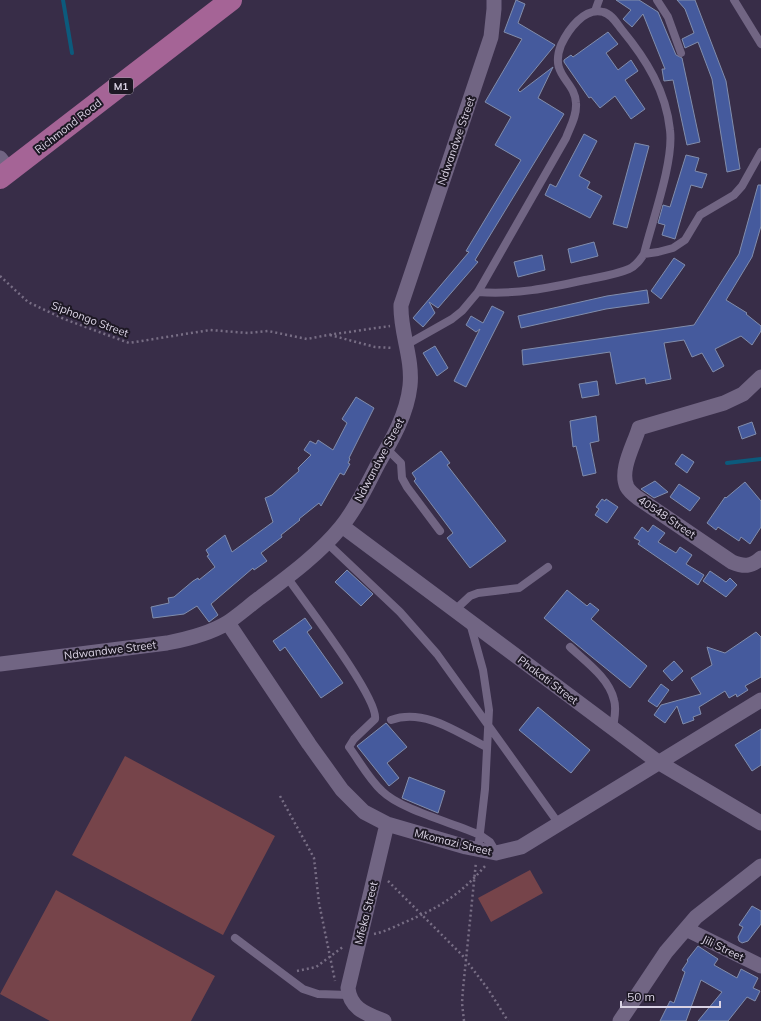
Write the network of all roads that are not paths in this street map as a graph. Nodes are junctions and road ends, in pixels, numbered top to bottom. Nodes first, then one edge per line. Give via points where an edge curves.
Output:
1 (231, 0) edge
2 (494, 0) edge
3 (599, 0) edge
4 (657, 0) edge
5 (734, 0) edge
6 (595, 11) junction
7 (761, 44) edge
8 (680, 53) dead end
9 (761, 152) edge
10 (3, 169) edge
11 (644, 254) junction
12 (478, 292) junction
13 (407, 347) junction
14 (761, 376) edge
15 (387, 449) junction
16 (342, 526) junction
17 (440, 531) dead end
18 (326, 542) junction
19 (761, 558) edge
20 (548, 567) dead end
21 (287, 577) junction
22 (455, 610) junction
23 (469, 620) junction
24 (228, 623) junction
25 (570, 648) dead end
26 (0, 664) edge
27 (761, 700) edge
28 (391, 720) dead end
29 (488, 725) junction
30 (613, 728) junction
31 (486, 747) junction
32 (658, 762) junction
33 (387, 824) junction
34 (559, 824) junction
35 (761, 824) edge
36 (479, 842) junction
37 (761, 866) edge
38 (686, 929) junction
39 (236, 938) dead end
40 (761, 966) edge
41 (346, 997) junction
42 (384, 1021) edge
43 (620, 1021) edge

1 - 10 highway, Richmond Road / M1
2 - 13 street, Ndwandwe Street via 491,38 406,284 401,305
3 - 6 lane
4 - 8 lane via 668,17
5 - 7 lane
6 - 11 lane via 610,15 640,52 659,88 671,130 666,171
6 - 12 lane via 576,22 561,46 560,73 574,93 574,119 566,138
9 - 11 lane via 742,186 734,194 700,215 685,240 673,248
11 - 12 lane via 630,269 608,276 534,291 503,294
12 - 13 lane via 452,319
13 - 15 street, Ndwandwe Street via 410,386 404,413
14 - 19 street, 40548 Street via 743,394 724,403 639,428 624,480 627,489 638,498 732,562 747,566 754,565
15 - 16 street, Ndwandwe Street
15 - 17 lane via 401,463 404,483
16 - 18 street, Ndwandwe Street
16 - 22 street, Phakati Street
18 - 21 street, Ndwandwe Street
18 - 29 lane via 413,625
20 - 22 lane via 519,588 478,593 470,596
21 - 24 street, Ndwandwe Street
21 - 36 lane via 360,680 374,710 375,719 349,747 375,783 399,803
22 - 23 street, Phakati Street
23 - 29 lane via 486,681
23 - 30 street, Phakati Street
24 - 26 street, Ndwandwe Street via 191,638 167,643
24 - 33 street, Mkomazi Street via 342,790 364,812
25 - 30 lane via 601,676 609,688 616,709
27 - 32 street, Mkomazi Street
28 - 31 lane via 407,716 421,717
29 - 31 lane
29 - 34 lane
30 - 32 street, Phakati Street
31 - 36 lane via 485,789
32 - 34 street, Mkomazi Street
32 - 35 street, Phakati Street
33 - 36 street, Mkomazi Street
33 - 41 street, Mfeka Street
34 - 36 street, Mkomazi Street via 521,847 496,853
37 - 38 street
38 - 40 street, Jili Street
38 - 43 street via 666,952
39 - 41 lane via 304,989 318,994
41 - 42 street via 363,1013

